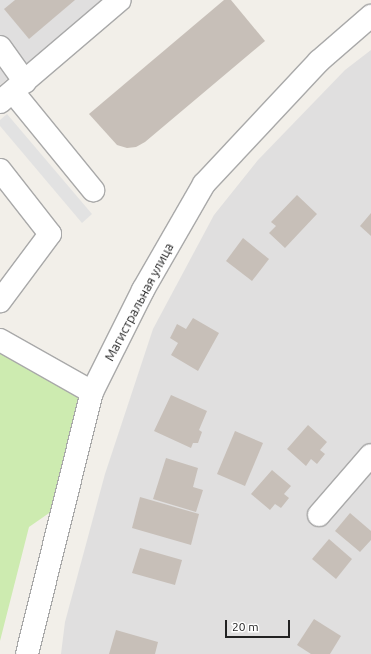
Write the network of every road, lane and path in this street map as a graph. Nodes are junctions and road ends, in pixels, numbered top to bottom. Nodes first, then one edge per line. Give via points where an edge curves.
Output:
1 (120, 0) edge
2 (371, 16) edge
3 (0, 47) edge
4 (13, 92) edge
5 (0, 170) edge
6 (93, 190) dead end
7 (0, 301) edge
8 (0, 340) edge
9 (92, 392) junction
10 (371, 456) edge
11 (318, 515) dead end
12 (27, 654) edge

1 - 4 street
2 - 9 street, Магистральная улица via 318,61 204,184 143,290
3 - 4 street
4 - 6 street
5 - 7 street via 50,234
8 - 9 street
9 - 12 street, Магистральная улица
10 - 11 street

